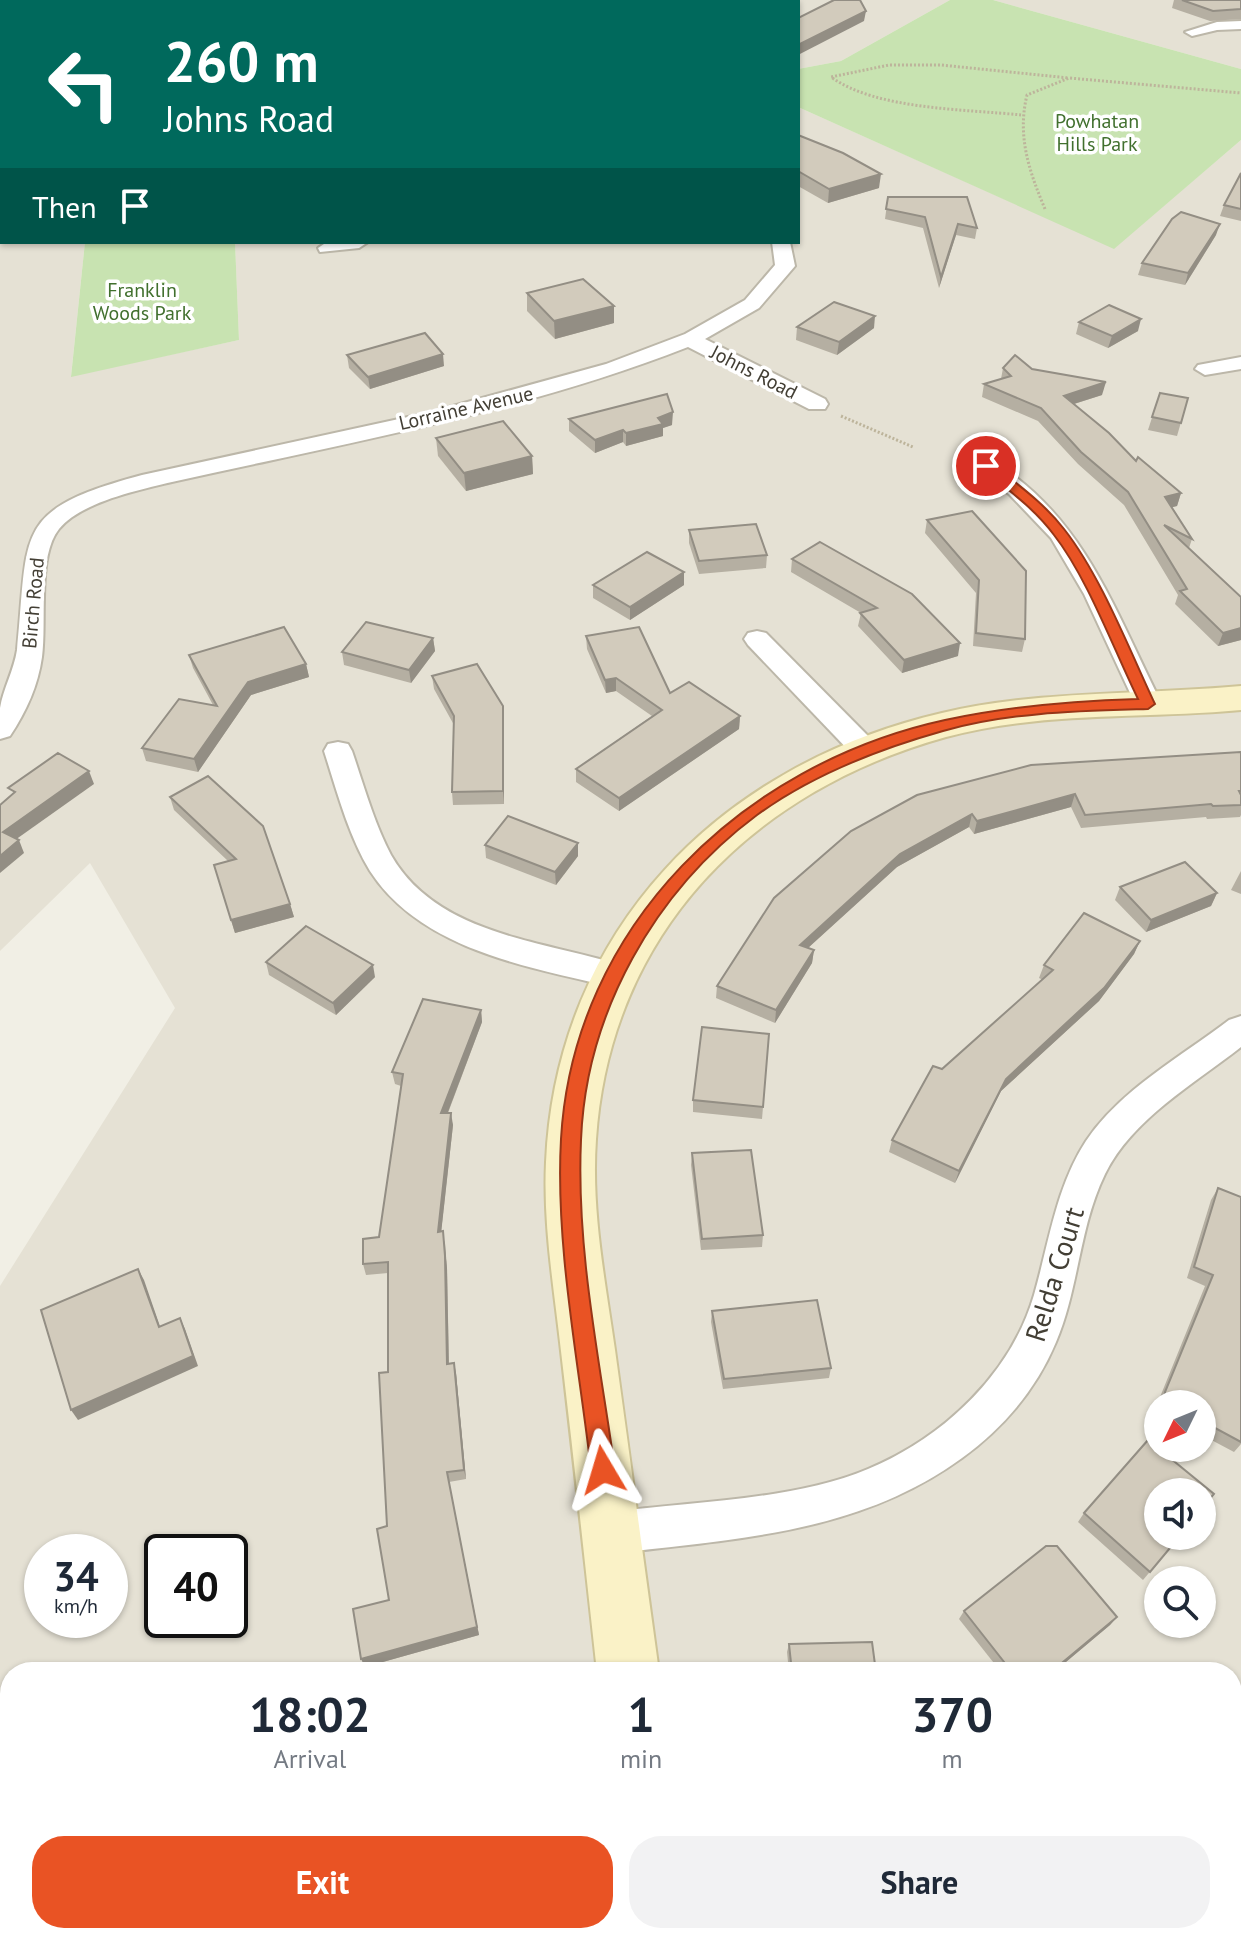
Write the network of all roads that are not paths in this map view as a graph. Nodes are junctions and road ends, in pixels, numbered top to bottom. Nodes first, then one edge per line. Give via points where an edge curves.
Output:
1 (1241, 25) edge
2 (1192, 32) dead end
3 (348, 244) edge
4 (781, 244) edge
5 (327, 248) dead end
6 (691, 340) junction
7 (1241, 363) edge
8 (1205, 369) dead end
9 (817, 404) road end
10 (967, 454) dead end
11 (94, 499) joint
12 (757, 639) dead end
13 (1241, 698) edge
14 (1148, 704) junction
15 (0, 730) edge
16 (865, 750) junction
17 (338, 751) dead end
18 (613, 975) junction
19 (1241, 1029) edge
20 (611, 1533) junction
21 (627, 1662) edge

1 - 2 street
3 - 5 street
4 - 6 street, Lorraine Avenue via 785,266 767,293
6 - 9 street, Johns Road
6 - 11 street, Lorraine Avenue via 606,373 196,469
7 - 8 street
10 - 14 street via 1006,478 1060,532
11 - 15 street, Birch Road via 60,516 40,539 26,674
12 - 16 street
13 - 14 street
14 - 16 street via 999,715 944,725
16 - 18 street via 801,781 708,846 662,898
17 - 18 street via 372,846 404,891 465,931 510,949
18 - 20 street via 579,1077 571,1138 572,1222
19 - 20 street, Relda Court via 1125,1120 1100,1150 1081,1185 1037,1340 1011,1386 974,1426 915,1467 859,1493 797,1509
20 - 21 street

